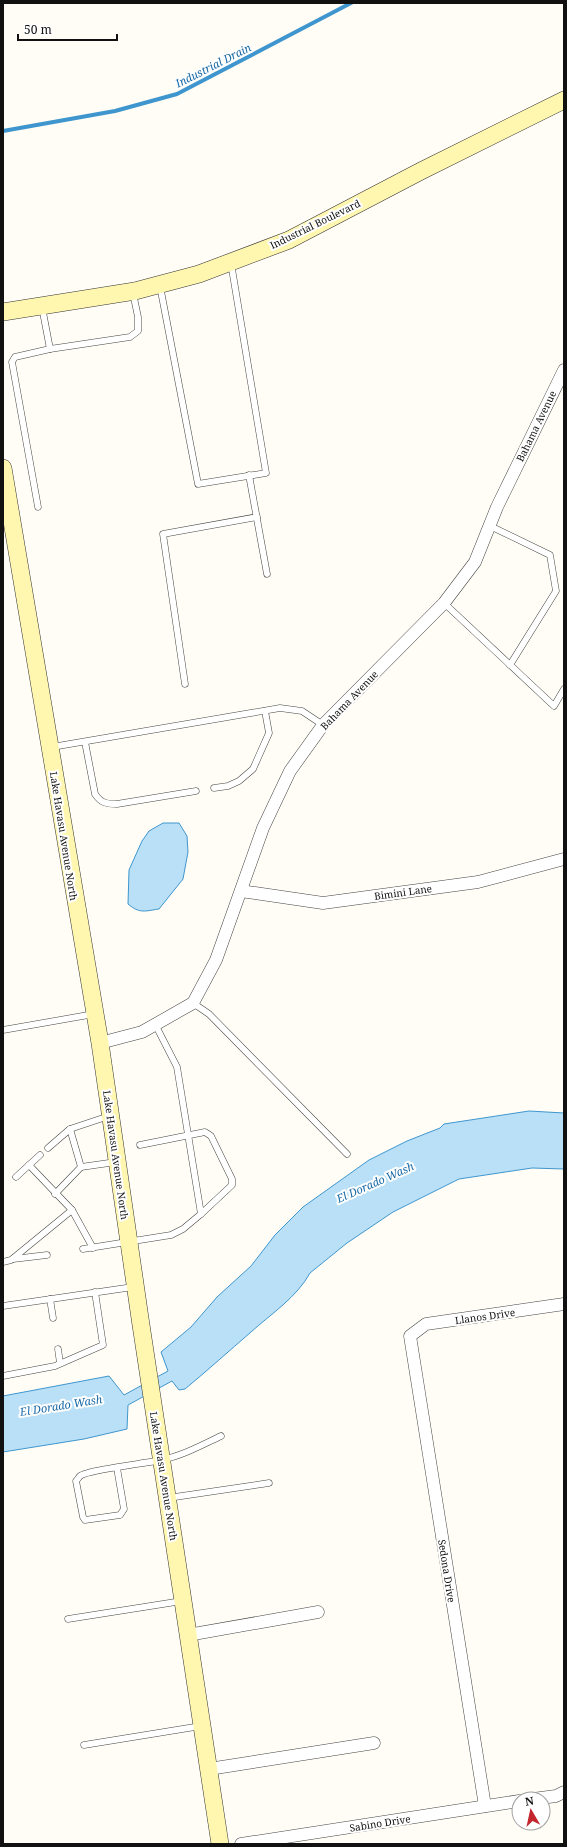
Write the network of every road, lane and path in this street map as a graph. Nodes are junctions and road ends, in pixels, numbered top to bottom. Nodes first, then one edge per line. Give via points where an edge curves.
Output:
1 (564, 100) edge
2 (231, 262) junction
3 (160, 284) junction
4 (132, 291) junction
5 (42, 306) junction
6 (3, 312) edge
7 (50, 350) junction
8 (564, 370) edge
9 (3, 468) edge
10 (249, 475) junction
11 (38, 507) dead end
12 (257, 517) junction
13 (490, 526) junction
14 (266, 574) dead end
15 (444, 603) junction
16 (510, 665) junction
17 (185, 684) dead end
18 (564, 689) edge
19 (265, 711) junction
20 (323, 725) junction
21 (85, 742) junction
22 (49, 747) junction
23 (214, 788) dead end
24 (196, 791) dead end
25 (564, 859) edge
26 (241, 891) junction
27 (193, 1003) junction
28 (94, 1014) junction
29 (155, 1024) junction
30 (3, 1030) edge
31 (100, 1043) junction
32 (110, 1115) junction
33 (70, 1129) junction
34 (188, 1136) junction
35 (140, 1145) dead end
36 (48, 1148) dead end
37 (347, 1154) dead end
38 (40, 1155) dead end
39 (117, 1162) junction
40 (29, 1165) junction
41 (81, 1167) junction
42 (16, 1177) dead end
43 (55, 1194) junction
44 (72, 1210) junction
45 (201, 1214) junction
46 (129, 1243) junction
47 (93, 1248) junction
48 (83, 1249) dead end
49 (47, 1254) dead end
50 (11, 1260) junction
51 (3, 1262) edge
52 (135, 1286) junction
53 (95, 1292) junction
54 (50, 1299) junction
55 (564, 1304) edge
56 (3, 1306) edge
57 (53, 1318) dead end
58 (410, 1336) joint
59 (58, 1349) dead end
60 (60, 1363) junction
61 (3, 1376) edge
62 (221, 1436) dead end
63 (162, 1460) junction
64 (117, 1468) junction
65 (269, 1482) dead end
66 (168, 1498) junction
67 (184, 1601) junction
68 (318, 1612) dead end
69 (68, 1619) dead end
70 (188, 1635) junction
71 (202, 1726) junction
72 (374, 1743) dead end
73 (84, 1745) dead end
74 (209, 1769) junction
75 (564, 1792) edge
76 (551, 1797) edge
77 (511, 1802) edge
78 (485, 1806) junction
79 (220, 1844) edge
80 (241, 1844) edge

1 - 2 main road, Industrial Boulevard via 289,240
2 - 3 main road, Industrial Boulevard via 200,274
2 - 10 lane via 266,472
3 - 4 main road, Industrial Boulevard
3 - 10 lane via 198,484
4 - 5 main road, Industrial Boulevard
4 - 7 lane via 138,317 138,331 130,337
5 - 6 main road, Industrial Boulevard
5 - 7 lane
7 - 11 lane via 15,357 12,362
8 - 13 street, Bahama Avenue
9 - 22 main road, Lake Havasu Avenue North via 11,536
10 - 12 lane
12 - 14 lane
12 - 17 lane via 163,534
13 - 15 street, Bahama Avenue via 475,562
13 - 16 lane via 550,555 556,591
15 - 16 lane
15 - 20 street, Bahama Avenue
16 - 18 lane via 554,706
19 - 20 lane via 280,708 302,711
19 - 21 lane
19 - 23 lane via 269,734 253,769 239,781
20 - 26 street, Bahama Avenue via 290,771 263,828
21 - 22 lane
21 - 24 lane via 95,794 106,804
22 - 28 main road, Lake Havasu Avenue North
25 - 26 street, Bimini Lane via 478,882 323,903
26 - 27 street, Bahama Avenue via 216,960
27 - 29 street
27 - 37 lane via 209,1014
28 - 30 lane
28 - 31 main road, Lake Havasu Avenue North
29 - 31 street via 142,1032
29 - 34 lane via 177,1067
31 - 32 main road, Lake Havasu Avenue North
32 - 33 lane
32 - 39 main road, Lake Havasu Avenue North
33 - 36 lane
33 - 41 lane
34 - 35 lane
34 - 45 lane
34 - 45 lane via 205,1132 211,1136 232,1179 232,1185
38 - 40 lane
39 - 41 lane
39 - 46 main road, Lake Havasu Avenue North
40 - 42 lane
40 - 43 lane
41 - 43 lane
43 - 44 lane
44 - 47 lane
44 - 50 lane
45 - 46 lane via 171,1235
46 - 47 lane
46 - 52 main road, Lake Havasu Avenue North
47 - 48 lane
49 - 50 lane
50 - 51 lane
52 - 53 lane
52 - 63 main road, Lake Havasu Avenue North
53 - 54 lane
53 - 60 lane via 103,1345
54 - 56 lane
54 - 57 lane
55 - 58 street, Llanos Drive via 426,1324
58 - 78 street, Sedona Drive
59 - 60 lane
60 - 61 lane
62 - 63 lane via 192,1450
63 - 64 lane
63 - 66 main road, Lake Havasu Avenue North
64 - 64 lane via 79,1476 76,1481 85,1520 122,1513 124,1509
65 - 66 lane
66 - 67 main road, Lake Havasu Avenue North
67 - 69 lane
67 - 70 main road, Lake Havasu Avenue North
68 - 70 street
70 - 71 main road, Lake Havasu Avenue North
71 - 73 lane
71 - 74 main road, Lake Havasu Avenue North
72 - 74 street
74 - 79 main road, Lake Havasu Avenue North
75 - 76 street
77 - 78 street, Sabino Drive
78 - 80 street, Sabino Drive

